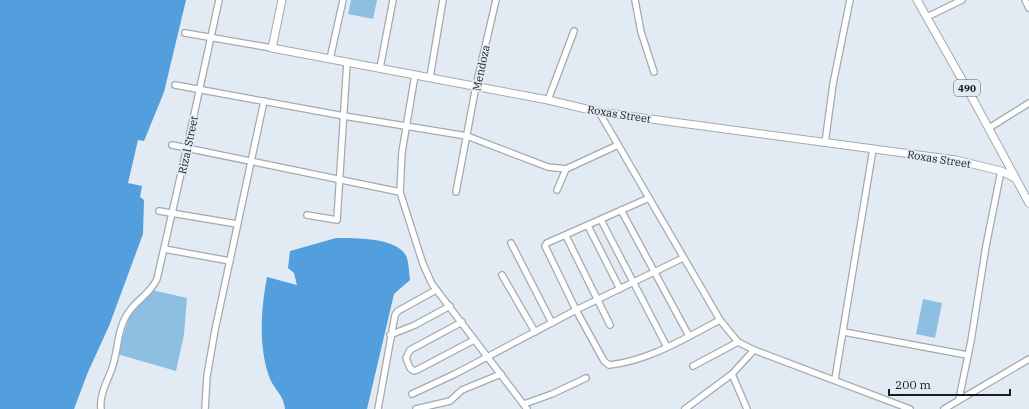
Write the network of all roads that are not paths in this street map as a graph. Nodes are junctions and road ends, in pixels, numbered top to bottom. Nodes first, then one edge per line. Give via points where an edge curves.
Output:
1 (219, 0) edge
2 (282, 0) edge
3 (343, 0) edge
4 (393, 0) edge
5 (443, 0) edge
6 (496, 0) edge
7 (635, 0) edge
8 (850, 0) edge
9 (917, 0) edge
10 (962, 0) edge
11 (1025, 0) edge
12 (1029, 8) edge
13 (927, 17) junction
14 (574, 31) dead end
15 (185, 33) dead end
16 (212, 38) junction
17 (272, 48) junction
18 (330, 60) junction
19 (347, 62) junction
20 (380, 68) junction
21 (654, 72) dead end
22 (415, 74) junction
23 (430, 77) junction
24 (175, 85) dead end
25 (476, 86) junction
26 (200, 90) junction
27 (548, 100) junction
28 (264, 102) junction
29 (1029, 103) edge
30 (599, 112) junction
31 (344, 116) junction
32 (406, 124) junction
33 (989, 128) junction
34 (467, 136) junction
35 (825, 143) junction
36 (172, 145) dead end
37 (618, 145) junction
38 (188, 148) junction
39 (873, 149) junction
40 (251, 162) junction
41 (566, 169) junction
42 (1001, 171) junction
43 (1015, 178) junction
44 (340, 179) junction
45 (557, 190) dead end
46 (400, 192) junction
47 (456, 192) dead end
48 (649, 198) junction
49 (1029, 203) edge
50 (621, 210) junction
51 (159, 211) dead end
52 (172, 214) junction
53 (307, 215) dead end
54 (601, 220) junction
55 (237, 224) junction
56 (588, 226) junction
57 (566, 236) junction
58 (511, 243) dead end
59 (164, 249) junction
60 (683, 258) junction
61 (230, 261) junction
62 (654, 272) junction
63 (502, 275) dead end
64 (633, 283) junction
65 (620, 289) junction
66 (436, 290) junction
67 (598, 299) junction
68 (450, 306) junction
69 (576, 310) junction
70 (720, 320) junction
71 (462, 322) junction
72 (552, 323) junction
73 (610, 325) dead end
74 (535, 332) junction
75 (844, 332) junction
76 (390, 335) junction
77 (689, 336) junction
78 (474, 340) junction
79 (738, 342) junction
80 (667, 347) junction
81 (754, 350) junction
82 (967, 355) junction
83 (486, 356) junction
84 (1029, 359) edge
85 (693, 366) dead end
86 (501, 374) junction
87 (732, 374) junction
88 (586, 378) dead end
89 (835, 379) junction
90 (412, 394) dead end
91 (959, 399) junction
92 (526, 407) edge
93 (695, 407) edge
94 (101, 409) edge
95 (205, 409) edge
96 (378, 409) edge
97 (416, 409) edge
98 (685, 409) edge
99 (747, 409) edge
100 (910, 409) edge
101 (944, 409) edge

1 - 16 street, Rizal Street
2 - 17 main road
3 - 18 street
4 - 20 street
5 - 23 street
6 - 25 street, Mendoza
7 - 21 street via 641,32
8 - 35 street via 833,84
9 - 13 main road, 490
10 - 13 street
11 - 12 street
13 - 33 main road, 490
14 - 27 street
15 - 16 street
16 - 17 street
16 - 26 street, Rizal Street
17 - 18 main road, Roxas Street
18 - 19 main road, Roxas Street
19 - 20 main road, Roxas Street
19 - 31 street
20 - 22 main road, Roxas Street
22 - 23 main road, Roxas Street
22 - 32 street
23 - 25 main road, Roxas Street
24 - 26 street
25 - 27 main road, Roxas Street
25 - 34 street, Mendoza
26 - 28 street
26 - 38 street, Rizal Street
27 - 30 main road, Roxas Street
28 - 31 street
28 - 40 street
29 - 33 street
30 - 35 main road, Roxas Street
30 - 37 street
31 - 32 street
31 - 44 street
32 - 34 street
32 - 46 street
33 - 43 main road, 490
34 - 41 street via 540,165
34 - 47 street, Mendoza
35 - 39 main road, Roxas Street
36 - 38 street
37 - 41 street
37 - 48 street
38 - 40 street
38 - 52 street, Rizal Street
39 - 42 main road, Roxas Street via 956,160
39 - 75 street
40 - 44 street
40 - 55 street
41 - 45 street
42 - 43 main road, Roxas Street
42 - 82 street
43 - 49 main road, 490
44 - 46 street
44 - 53 street via 337,220
46 - 66 street via 423,264
48 - 50 street
48 - 60 street
50 - 54 street
50 - 62 street
51 - 52 street
52 - 55 street
52 - 59 street, Rizal Street
54 - 56 street
54 - 64 street
55 - 61 street
56 - 57 street
56 - 65 street
57 - 67 street
57 - 69 street via 547,243 545,247
58 - 72 street
59 - 61 street
59 - 94 street, Rizal Street via 157,279 152,288 130,310 125,319 102,395
60 - 62 street
60 - 70 street
61 - 95 street via 207,376
62 - 64 street
62 - 77 street
63 - 74 street
64 - 65 street
64 - 80 street
65 - 67 street
66 - 68 street
66 - 76 street via 398,311
67 - 69 street
67 - 73 street
68 - 71 street
68 - 76 street
69 - 72 street
69 - 80 street via 604,361 609,365 633,360
70 - 77 street
70 - 79 street
71 - 78 street
71 - 78 street via 410,350 406,358 410,368 417,370
72 - 74 street
74 - 83 street
75 - 82 street
75 - 89 street
76 - 96 street
77 - 80 street
78 - 83 street
79 - 81 street
79 - 85 street
81 - 87 street
81 - 89 street
82 - 91 street
83 - 86 street
83 - 90 street
84 - 91 street
86 - 92 street
86 - 97 street via 466,388 450,401
87 - 93 street
87 - 99 street
88 - 92 street
89 - 100 street
91 - 101 street
93 - 98 street

